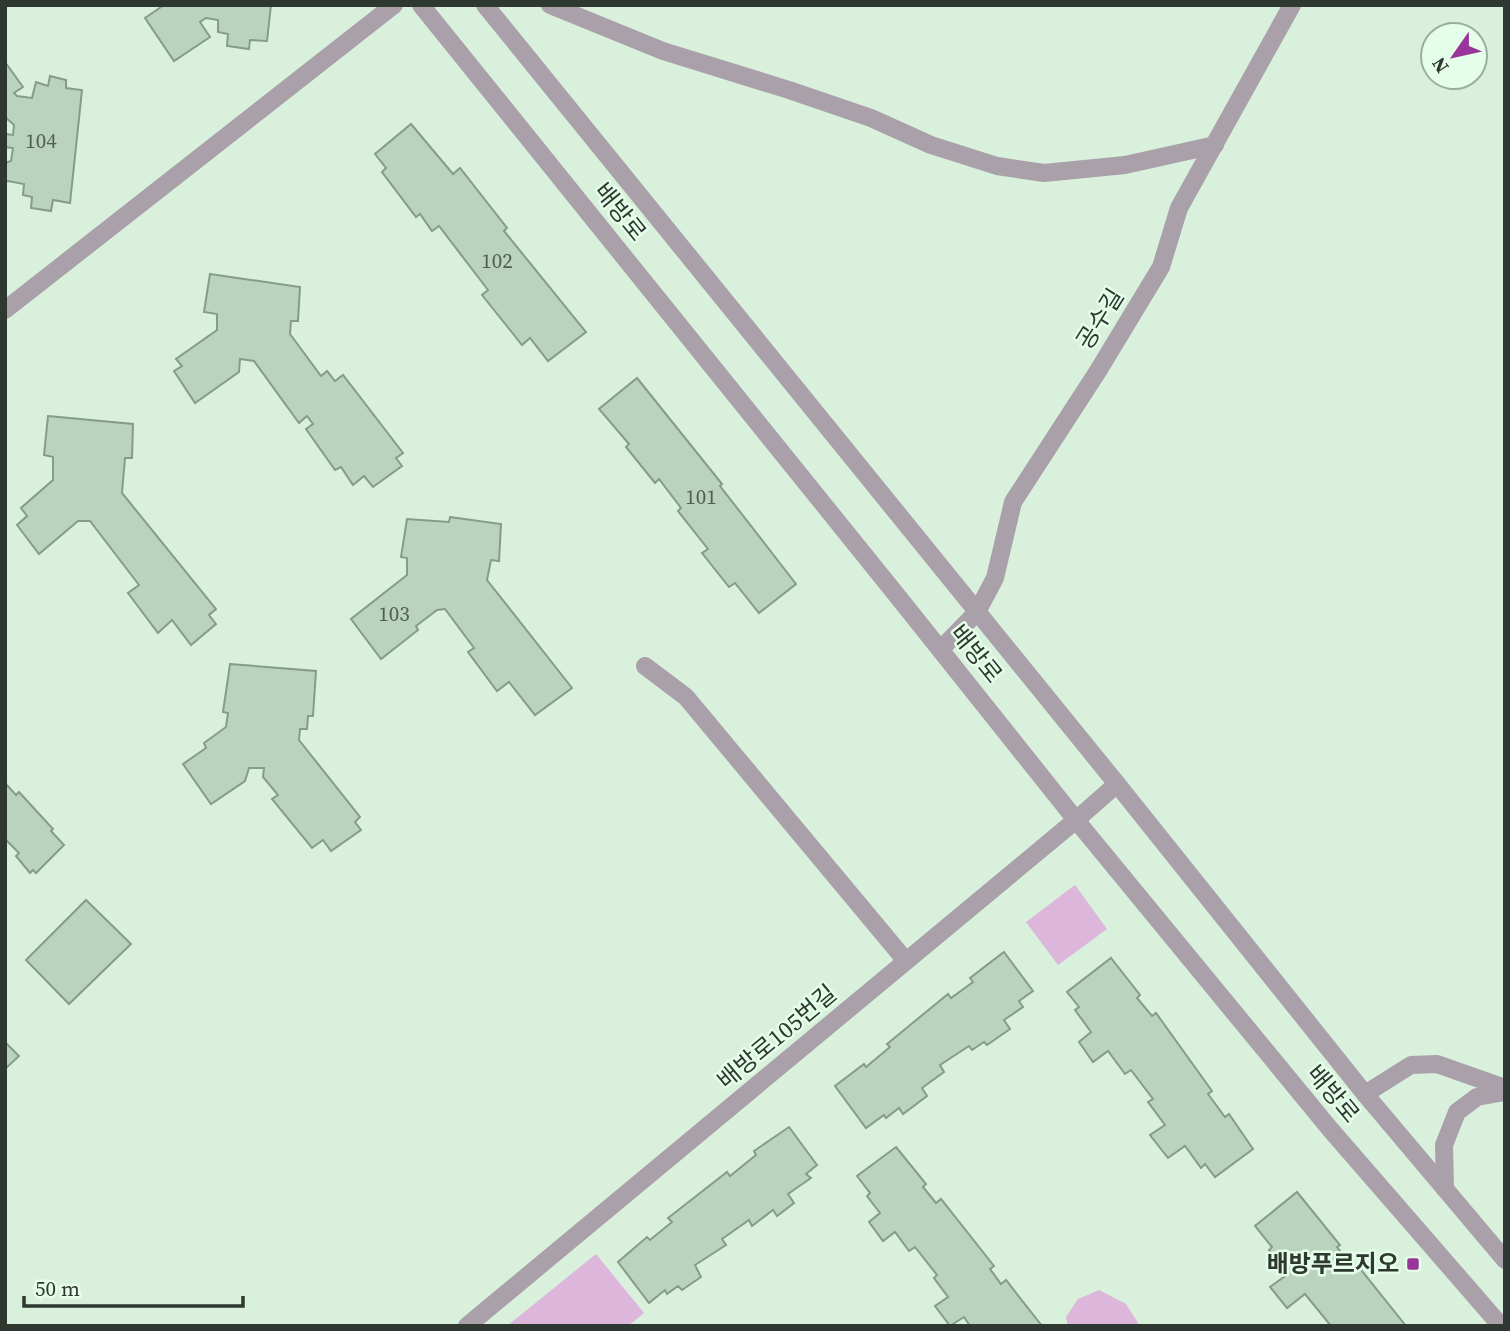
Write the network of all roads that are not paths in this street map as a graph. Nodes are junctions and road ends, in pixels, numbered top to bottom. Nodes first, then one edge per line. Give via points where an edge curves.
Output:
1 (394, 5) edge
2 (421, 5) edge
3 (485, 5) edge
4 (550, 5) edge
5 (1292, 5) edge
6 (1215, 145) junction
7 (5, 310) edge
8 (977, 612) junction
9 (940, 649) junction
10 (645, 666) dead end
11 (1117, 784) junction
12 (1076, 820) junction
13 (906, 961) junction
14 (1505, 1090) edge
15 (1366, 1094) junction
16 (1445, 1189) junction
17 (1505, 1260) edge
18 (467, 1326) edge
19 (1501, 1326) edge

1 - 7 street
2 - 9 street, 배방로
3 - 8 street, 배방로
4 - 6 street via 663,51 871,118 931,145 997,166 1044,173 1125,165
5 - 6 street, 공수길
6 - 8 street, 공수길 via 1179,208 1161,267 1013,502 995,578
8 - 9 street, 공수길
8 - 11 street, 배방로
9 - 12 street, 배방로
10 - 13 street via 686,697
11 - 12 street, 배방로105번길
11 - 15 street, 배방로
12 - 13 street, 배방로105번길
12 - 19 street, 배방로 via 1329,1129
13 - 18 street, 배방로105번길
14 - 15 street via 1437,1064 1411,1065
14 - 16 street via 1477,1097 1457,1112 1444,1145
15 - 16 street, 배방로
16 - 17 street, 배방로

